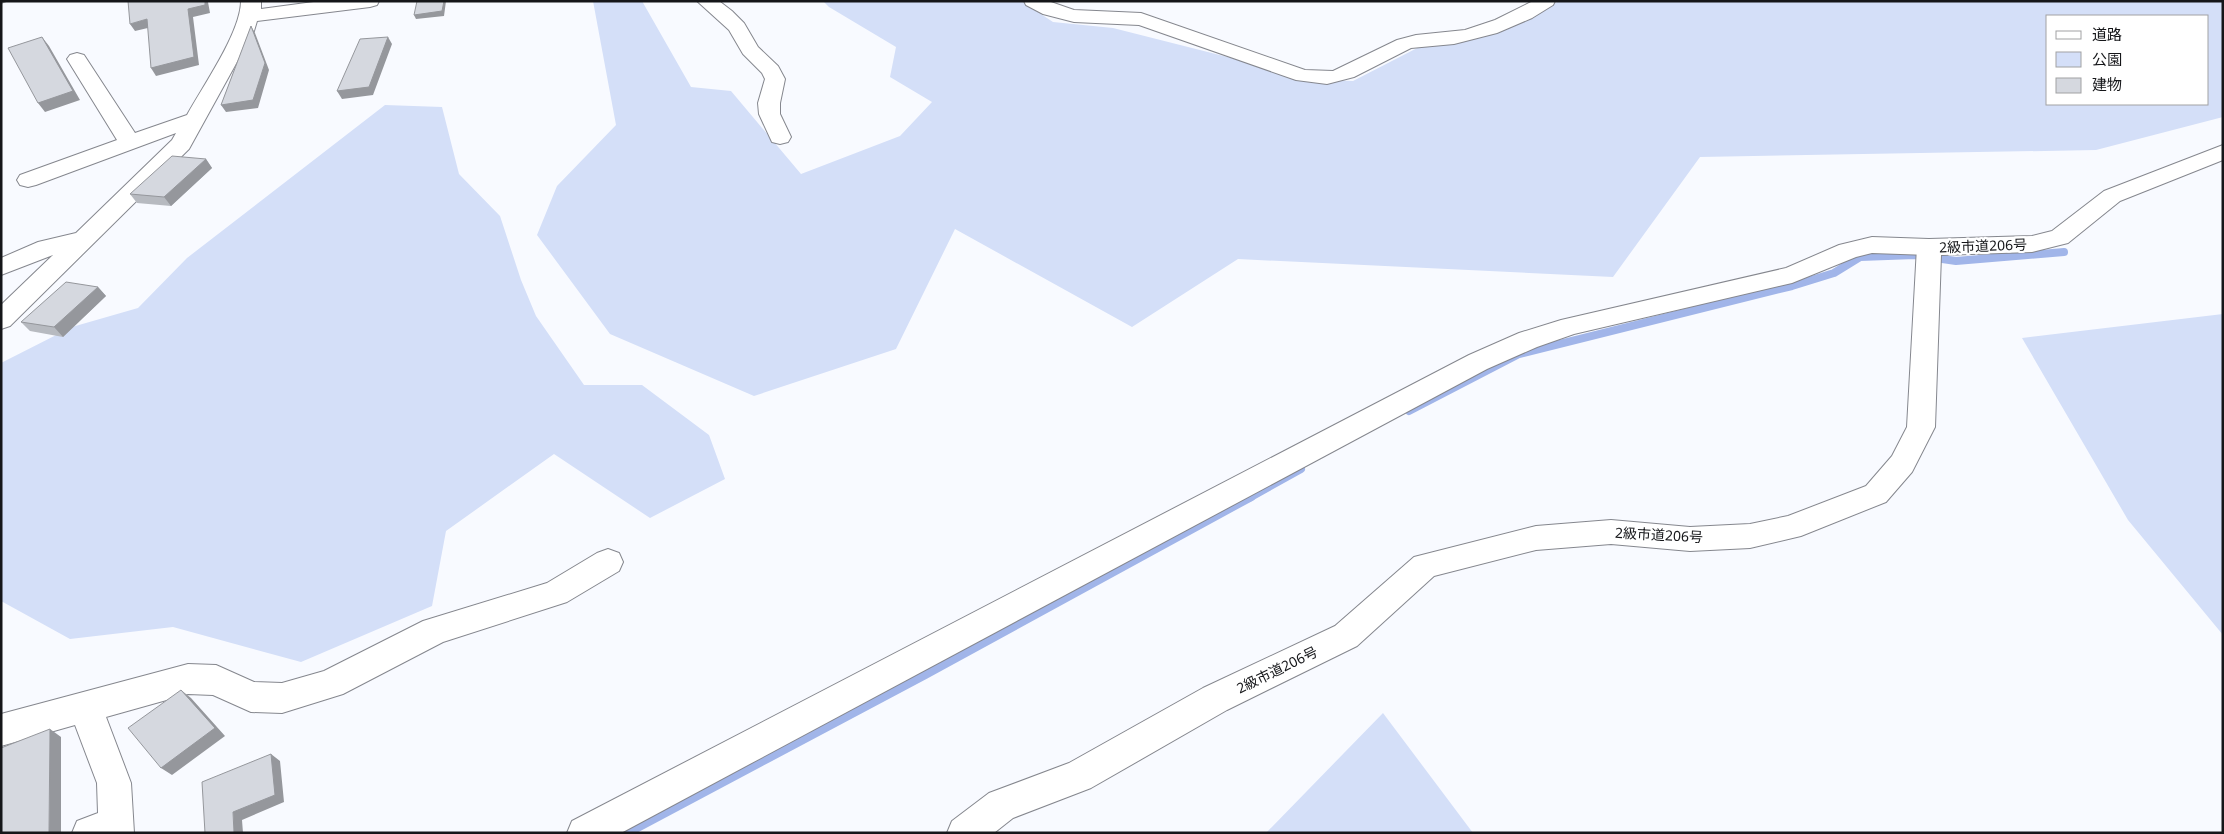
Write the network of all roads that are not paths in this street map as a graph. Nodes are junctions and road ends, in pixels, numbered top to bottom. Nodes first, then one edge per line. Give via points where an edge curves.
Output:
1 (370, 1) edge
2 (706, 1) edge
3 (1033, 1) edge
4 (1546, 1) edge
5 (250, 9) edge
6 (1141, 10) edge
7 (77, 59) dead end
8 (195, 119) junction
9 (780, 137) dead end
10 (130, 143) junction
11 (2223, 152) edge
12 (28, 180) dead end
13 (84, 239) junction
14 (1929, 247) junction
15 (1, 267) edge
16 (1, 320) edge
17 (608, 562) dead end
18 (85, 706) junction
19 (1, 730) edge
20 (107, 829) edge
21 (585, 833) edge
22 (965, 833) edge

1 - 5 street
2 - 9 street via 737,27 750,50 771,70 775,79 768,104 770,119
3 - 6 street via 1050,10 1074,16
4 - 6 street via 1485,30 1455,38 1402,45 1344,74 1326,78 1304,76
5 - 8 street via 244,31
7 - 10 street
8 - 10 street
8 - 13 street via 181,144
10 - 12 street
11 - 14 street, 2級市道206号 via 2112,196 2060,237 2032,244
13 - 15 street via 47,248
13 - 16 street
14 - 21 street via 1872,246 1848,251 1792,275 1570,326 1511,348
14 - 22 street, 2級市道206号 via 1921,427 1902,464 1876,494 1791,527 1750,536 1690,539 1611,532 1536,538 1425,566 1346,636 1215,700 1079,776 1001,805
17 - 18 street via 556,592 434,631 331,684 282,698 250,697 216,680 188,679
18 - 19 street
18 - 20 street via 114,783

